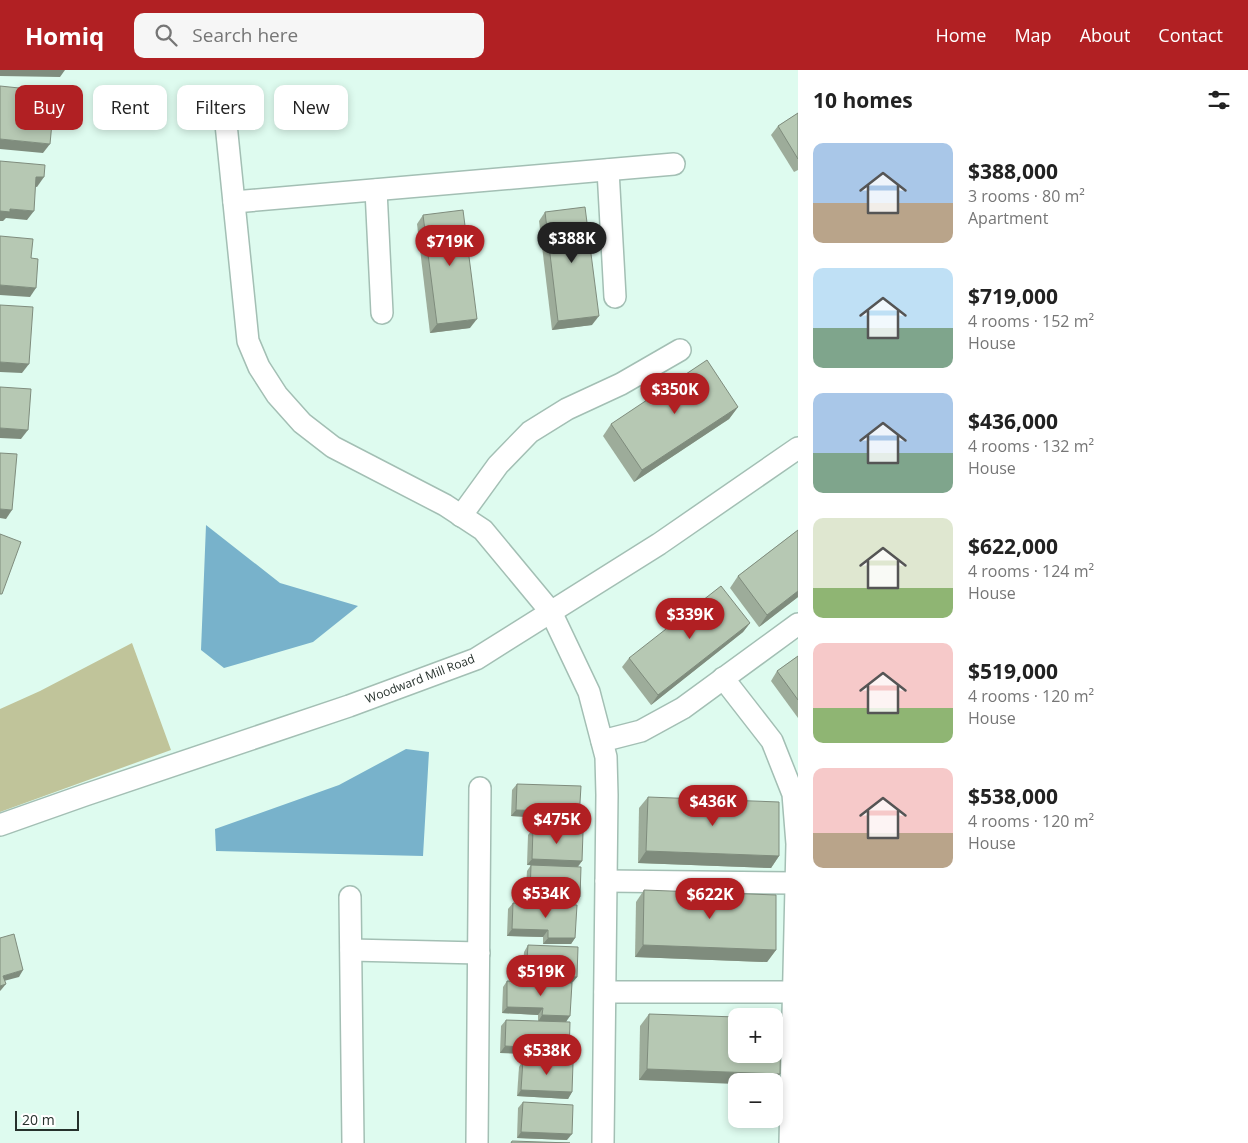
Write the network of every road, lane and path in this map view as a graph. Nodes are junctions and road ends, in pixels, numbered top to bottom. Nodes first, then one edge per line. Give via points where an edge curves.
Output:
1 (227, 130) edge
2 (674, 164) dead end
3 (608, 170) junction
4 (376, 190) junction
5 (234, 202) junction
6 (615, 297) dead end
7 (382, 313) dead end
8 (680, 350) dead end
9 (798, 448) edge
10 (461, 516) junction
11 (551, 612) junction
12 (798, 624) edge
13 (723, 678) junction
14 (602, 741) junction
15 (480, 788) dead end
16 (0, 824) edge
17 (606, 881) junction
18 (796, 883) junction
19 (350, 897) dead end
20 (351, 950) junction
21 (479, 953) junction
22 (605, 992) junction
23 (793, 992) junction
24 (795, 1031) edge
25 (353, 1143) edge
26 (477, 1143) edge
27 (603, 1143) edge
28 (790, 1143) edge

1 - 5 street
2 - 3 street
3 - 4 street
3 - 6 street
4 - 5 street
4 - 7 street
5 - 10 street via 248,341 259,367 277,395 302,423 333,447
8 - 10 street via 530,432 498,465
9 - 11 street, Woodward Mill Road via 659,544
10 - 11 street via 483,530
11 - 14 street via 589,692
11 - 16 street, Woodward Mill Road via 476,658 348,706
12 - 13 street
13 - 14 street via 683,708 641,730
13 - 18 street via 772,742 793,794
14 - 17 street via 606,757
15 - 21 street
17 - 18 street
17 - 22 street
18 - 23 street
19 - 20 street
20 - 21 street
20 - 25 street
21 - 26 street
22 - 23 street
22 - 27 street
23 - 24 street
24 - 28 street

